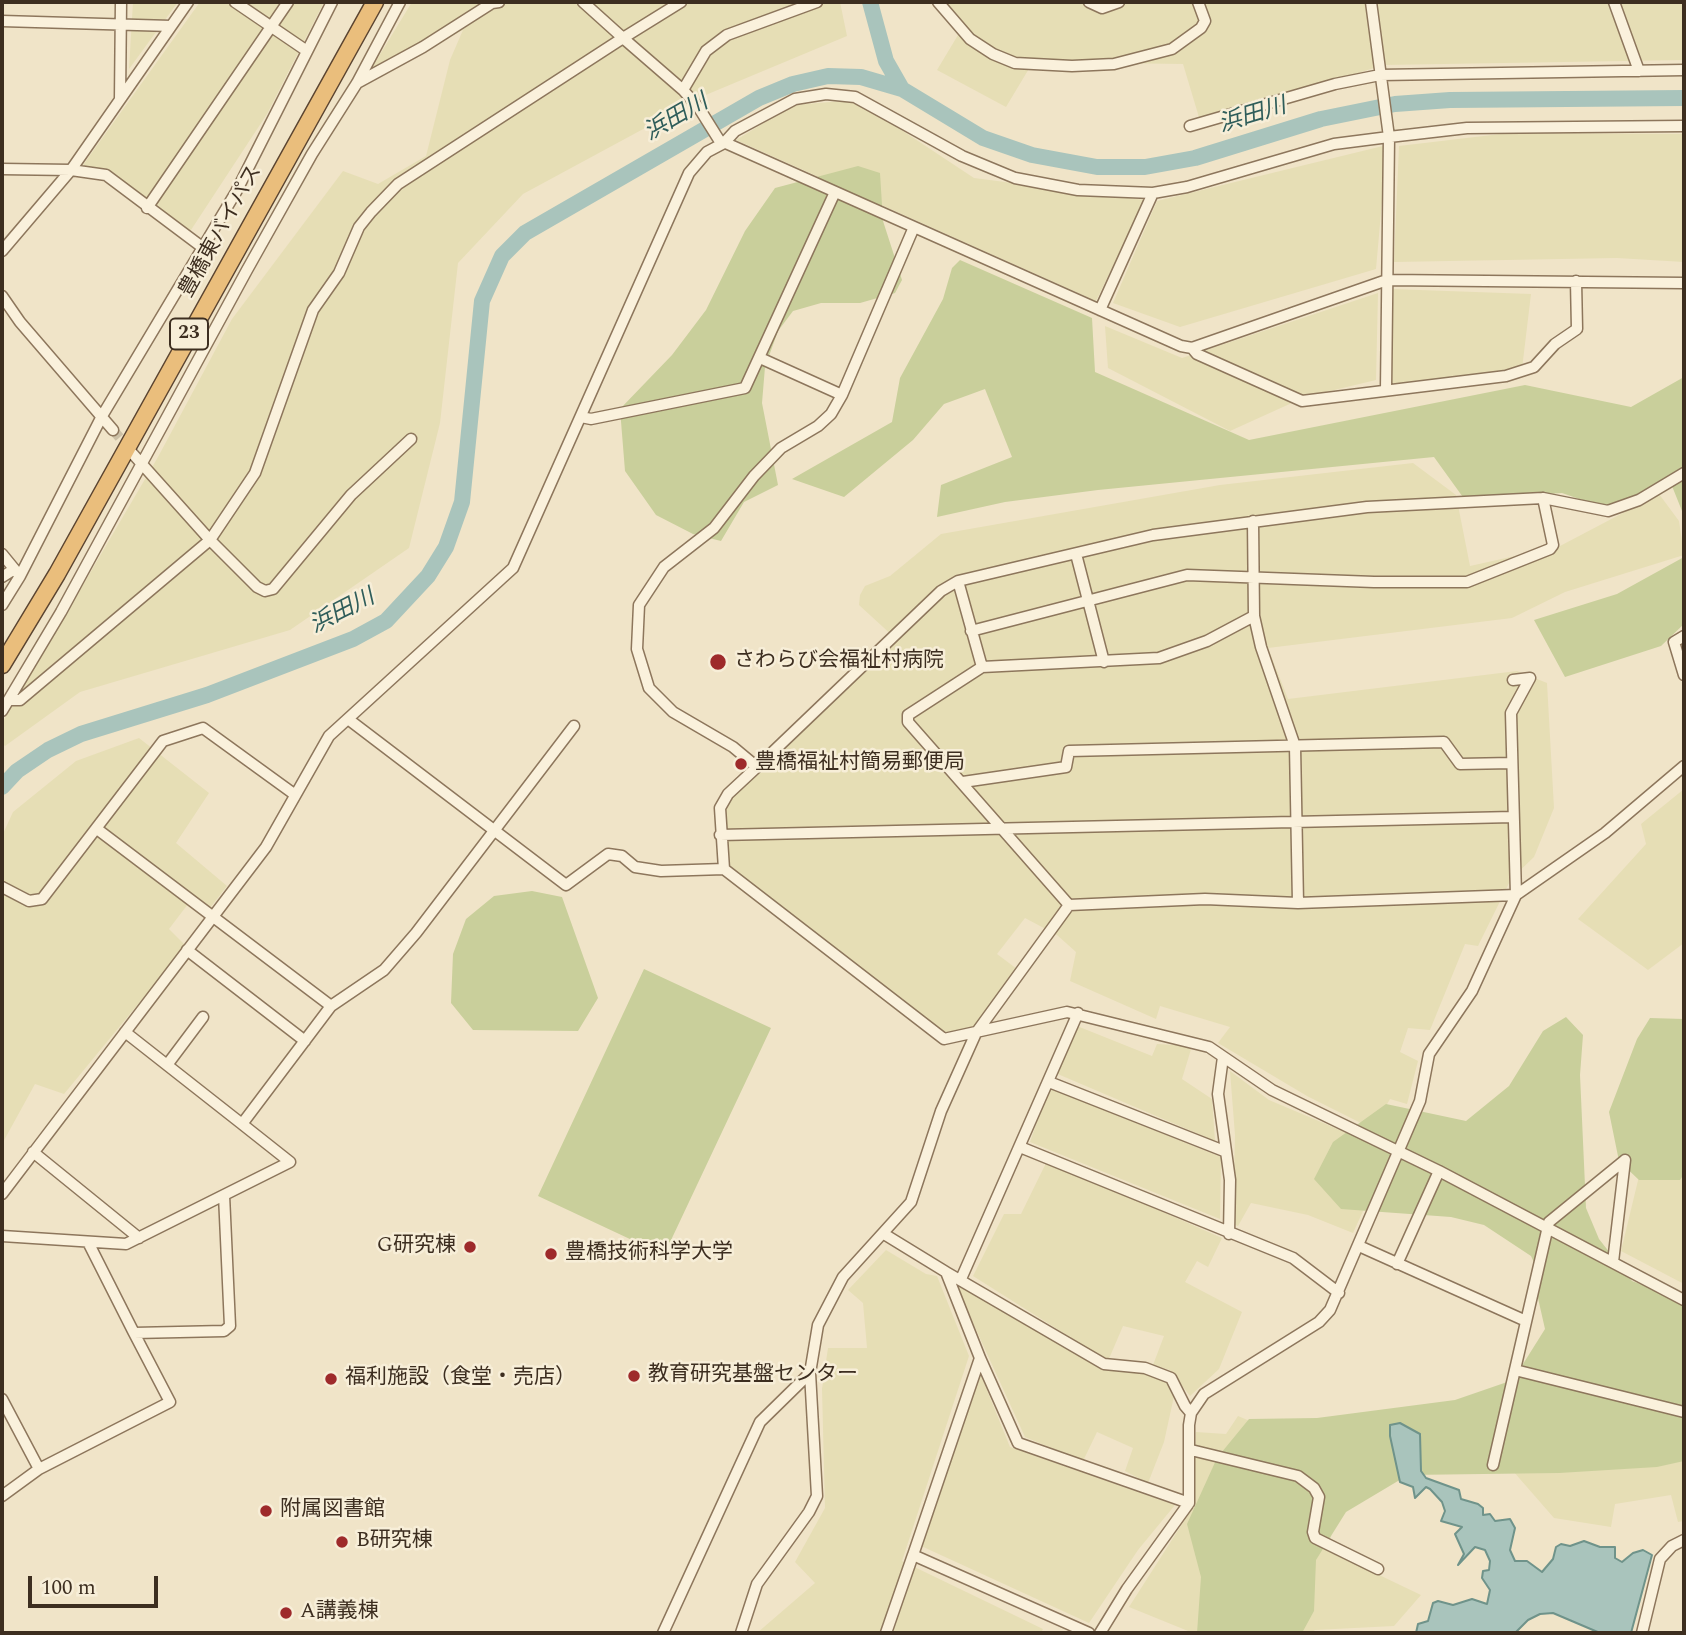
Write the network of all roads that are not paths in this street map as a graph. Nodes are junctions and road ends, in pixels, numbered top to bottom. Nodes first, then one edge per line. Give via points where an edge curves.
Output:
1 (121, 2) edge
2 (188, 2) edge
3 (235, 2) edge
4 (288, 2) edge
5 (332, 2) edge
6 (375, 2) edge
7 (400, 2) edge
8 (491, 2) edge
9 (499, 2) edge
10 (583, 2) edge
11 (681, 2) edge
12 (817, 2) edge
13 (938, 2) edge
14 (1088, 2) edge
15 (1119, 2) edge
16 (1198, 2) edge
17 (1371, 2) edge
18 (1614, 2) edge
19 (2, 21) edge
20 (121, 23) junction
21 (171, 26) junction
22 (270, 27) junction
23 (623, 38) junction
24 (307, 51) junction
25 (1684, 70) edge
26 (1639, 71) junction
27 (1380, 77) junction
28 (358, 83) junction
29 (683, 90) junction
30 (120, 99) junction
31 (1190, 125) dead end
32 (1684, 126) edge
33 (1388, 134) junction
34 (721, 141) junction
35 (2, 169) edge
36 (71, 170) junction
37 (835, 192) junction
38 (1153, 193) junction
39 (147, 208) junction
40 (914, 227) junction
41 (202, 247) junction
42 (2, 251) edge
43 (1387, 280) junction
44 (1576, 281) junction
45 (1684, 283) edge
46 (2, 296) edge
47 (1100, 310) junction
48 (1192, 348) junction
49 (760, 358) junction
50 (1387, 390) junction
51 (842, 395) junction
52 (102, 416) junction
53 (580, 417) junction
54 (113, 430) tunnel mouth
55 (411, 439) dead end
56 (132, 453) tunnel mouth
57 (143, 464) junction
58 (1684, 473) edge
59 (1543, 498) junction
60 (1253, 521) junction
61 (209, 540) junction
62 (2, 554) edge
63 (1076, 554) junction
64 (16, 573) junction
65 (2, 577) edge
66 (1255, 579) junction
67 (958, 581) junction
68 (1088, 599) junction
69 (2, 605) edge
70 (1254, 616) junction
71 (971, 631) junction
72 (1684, 636) edge
73 (1104, 662) junction
74 (2, 665) edge
75 (982, 667) junction
76 (1684, 675) edge
77 (1513, 680) dead end
78 (9, 700) junction
79 (2, 711) edge
80 (348, 719) junction
81 (574, 726) dead end
82 (1295, 746) junction
83 (1512, 763) junction
84 (1684, 766) edge
85 (757, 767) junction
86 (963, 782) junction
87 (294, 794) junction
88 (1513, 817) junction
89 (1297, 823) junction
90 (1002, 827) junction
91 (97, 829) junction
92 (494, 830) junction
93 (720, 835) junction
94 (724, 869) junction
95 (2, 887) edge
96 (1516, 895) junction
97 (1298, 903) junction
98 (1069, 905) junction
99 (213, 917) junction
100 (187, 950) junction
101 (331, 1006) junction
102 (1078, 1013) junction
103 (203, 1017) dead end
104 (125, 1032) junction
105 (976, 1033) junction
106 (305, 1041) junction
107 (1223, 1058) junction
108 (167, 1065) junction
109 (1049, 1082) junction
110 (242, 1124) junction
111 (1020, 1147) junction
112 (1224, 1151) junction
113 (1400, 1151) junction
114 (33, 1152) junction
115 (1439, 1171) junction
116 (2, 1194) edge
117 (224, 1195) junction
118 (1548, 1227) junction
119 (884, 1234) junction
120 (1228, 1234) junction
121 (2, 1236) edge
122 (139, 1238) junction
123 (88, 1242) junction
124 (1359, 1246) junction
125 (1613, 1262) junction
126 (1397, 1264) junction
127 (946, 1272) junction
128 (961, 1279) junction
129 (1339, 1293) junction
130 (1684, 1300) edge
131 (1526, 1321) junction
132 (134, 1332) junction
133 (980, 1358) junction
134 (1516, 1370) junction
135 (810, 1373) junction
136 (2, 1399) edge
137 (1684, 1412) edge
138 (1191, 1413) junction
139 (1191, 1450) junction
140 (1493, 1465) dead end
141 (39, 1469) junction
142 (2, 1496) edge
143 (1189, 1503) junction
144 (1684, 1540) edge
145 (913, 1555) junction
146 (1378, 1569) dead end
147 (663, 1633) edge
148 (741, 1633) edge
149 (886, 1633) edge
150 (1089, 1633) edge
151 (1100, 1633) edge
152 (1642, 1633) edge

1 - 20 street
2 - 21 street
3 - 22 street
4 - 22 street
5 - 24 street
6 - 74 highway, 豊橋東バイパス / 23
7 - 28 street
8 - 9 street
8 - 28 street
10 - 23 street
11 - 23 street
12 - 29 street via 727,35 706,51
13 - 16 street via 970,39 993,54 1015,63 1072,66 1114,64 1172,49 1205,21
14 - 15 street via 1102,8
17 - 27 street
18 - 26 street
19 - 20 street
20 - 21 street
20 - 30 street
21 - 30 street
22 - 24 street
22 - 39 street
23 - 29 street
23 - 61 street via 398,184 371,212 359,227 339,273 313,310 255,473
24 - 41 street via 236,192
25 - 26 street
26 - 27 street
27 - 31 street via 1335,84
27 - 33 street
28 - 57 street via 312,154
29 - 34 street
30 - 36 street
32 - 33 street via 1467,128
33 - 38 street
33 - 43 street
34 - 37 street
34 - 38 street via 794,99 826,94 855,97 962,156 1015,178 1078,190
34 - 53 street via 689,173
35 - 36 street
36 - 39 street via 106,175
36 - 42 street
37 - 40 street
37 - 49 street
38 - 47 street
39 - 41 street
40 - 47 street
40 - 51 street
41 - 52 street
43 - 44 street
43 - 48 street
43 - 50 street
44 - 45 street
44 - 50 street via 1577,329 1534,367 1506,376
46 - 52 street
47 - 48 street
48 - 50 street via 1301,401
49 - 51 street
49 - 53 street via 745,388 591,419
51 - 85 street via 818,426 781,448 754,475 714,528 664,568 639,605 637,649 649,688 673,712 733,747
52 - 54 street
52 - 64 street
53 - 80 street via 513,568
55 - 61 street via 351,495 273,589 257,587
56 - 57 street
57 - 61 street
57 - 78 street
58 - 59 street via 1618,510
59 - 60 street via 1367,508
59 - 66 street via 1553,545 1550,549 1468,582
60 - 63 street via 1153,535
60 - 66 street
61 - 78 street via 20,700
62 - 64 street
63 - 67 street
63 - 68 street
64 - 65 street
64 - 69 street
66 - 68 street via 1187,575
66 - 70 street
67 - 71 street
67 - 85 street via 941,591
68 - 71 street
68 - 73 street
70 - 73 street via 1207,641 1159,658
70 - 82 street
71 - 75 street
72 - 76 street via 1674,642
73 - 75 street
75 - 86 street via 908,715 908,722
77 - 83 street via 1530,678 1511,713
78 - 79 street
80 - 87 street via 329,736
80 - 92 street
81 - 92 street
82 - 83 street via 1444,742 1460,764
82 - 86 street via 1069,751 1066,767
82 - 89 street
83 - 88 street
84 - 96 street via 1605,832
85 - 93 street via 720,808
86 - 90 street
87 - 91 street via 203,728 163,741
87 - 99 street via 266,847
88 - 89 street
88 - 96 street
89 - 90 street
89 - 97 street
90 - 93 street
90 - 98 street
91 - 95 street via 42,900 29,901
91 - 99 street
92 - 94 street via 566,885 608,854 622,856 635,867 661,871
92 - 101 street via 384,970
93 - 94 street
94 - 105 street via 944,1040
96 - 97 street
96 - 113 street via 1472,990 1429,1054 1420,1101
97 - 98 street via 1205,899
98 - 105 street
99 - 100 street
99 - 101 street
100 - 104 street
100 - 106 street
101 - 106 street
102 - 105 street
102 - 107 street via 1209,1047
102 - 109 street
103 - 108 street
104 - 108 street
104 - 114 street
105 - 119 street via 941,1111 919,1185
106 - 110 street
107 - 112 street via 1218,1094
107 - 113 street via 1272,1090
108 - 110 street
109 - 111 street
109 - 112 street
110 - 117 street via 290,1162
111 - 120 street
111 - 128 street
112 - 120 street via 1230,1180
113 - 115 street
113 - 124 street
114 - 116 street
114 - 122 street
115 - 118 street
115 - 126 street
117 - 122 street
117 - 132 street via 230,1326 224,1331
118 - 125 street
118 - 125 street via 1625,1160
118 - 131 street
119 - 127 street
119 - 135 street via 843,1276 818,1325
120 - 129 street via 1293,1258
121 - 123 street
122 - 123 street via 126,1244
123 - 132 street
124 - 126 street
124 - 129 street
125 - 130 street
126 - 131 street
127 - 128 street
127 - 133 street
128 - 138 street via 1104,1364 1145,1368 1171,1378
129 - 138 street via 1319,1322 1203,1394
131 - 134 street
132 - 141 street via 170,1402
133 - 143 street via 1018,1443
133 - 145 street
134 - 137 street
134 - 140 street
135 - 147 street via 760,1422
135 - 148 street via 817,1496 757,1584
136 - 141 street
138 - 139 street
139 - 143 street
139 - 146 street via 1297,1476 1319,1497 1315,1538
141 - 142 street
143 - 151 street
144 - 152 street via 1660,1559
145 - 149 street
145 - 150 street

